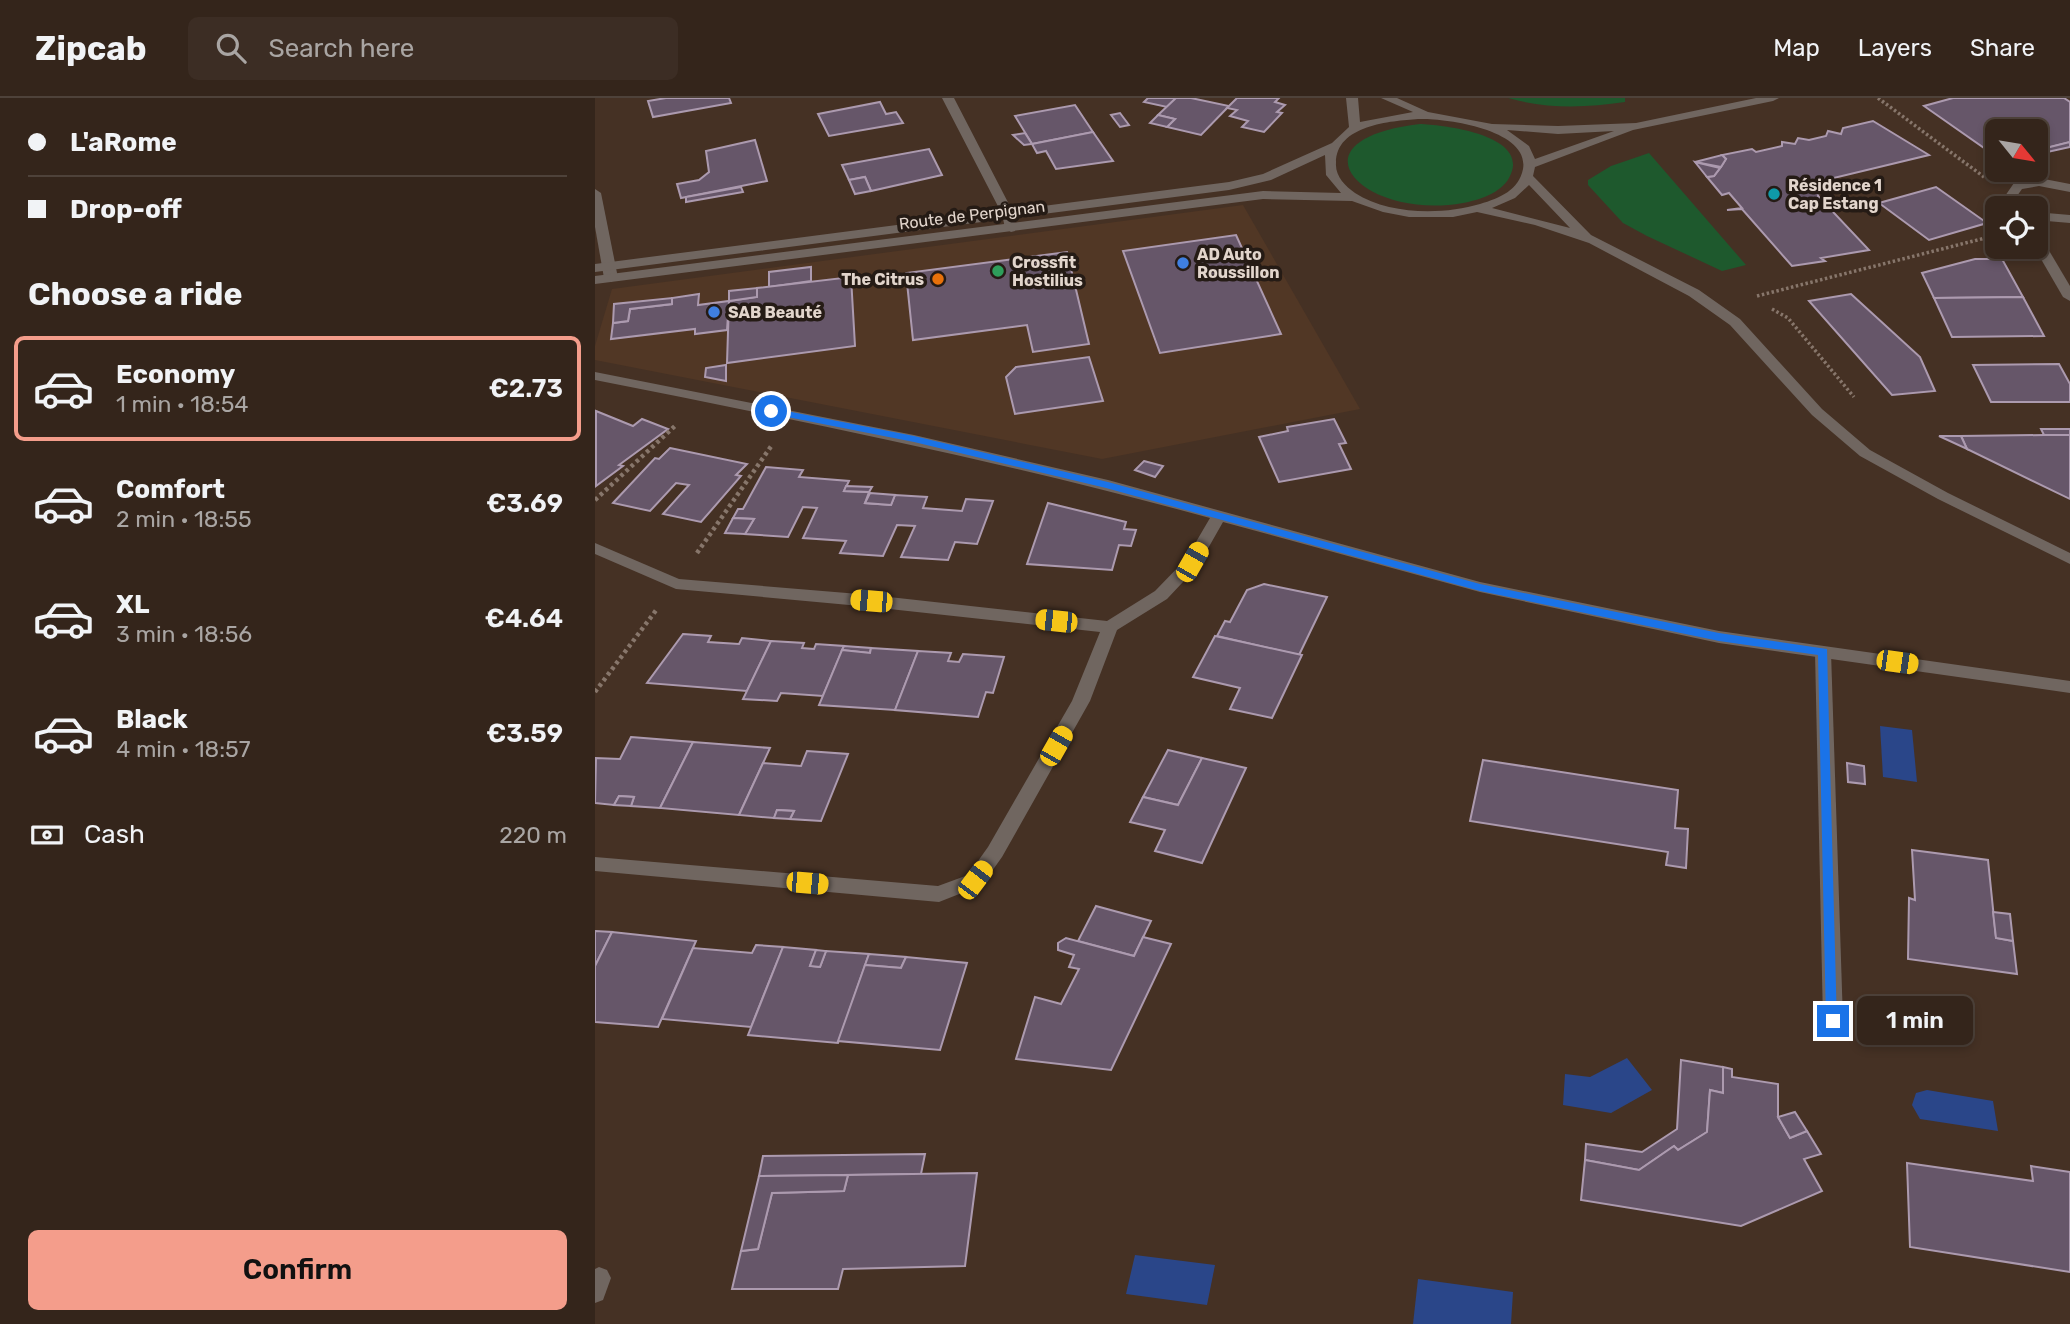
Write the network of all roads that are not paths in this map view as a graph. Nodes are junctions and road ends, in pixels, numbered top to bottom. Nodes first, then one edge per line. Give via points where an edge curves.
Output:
1 (947, 98) edge
2 (1352, 98) edge
3 (1387, 98) edge
4 (1773, 98) edge
5 (1430, 115) junction
6 (1488, 125) junction
7 (1636, 126) junction
8 (1355, 129) junction
9 (1336, 145) junction
10 (1528, 171) junction
11 (2070, 175) edge
12 (2048, 180) edge
13 (2039, 182) joint
14 (2070, 188) edge
15 (595, 193) edge
16 (2017, 196) edge
17 (1354, 197) junction
18 (1478, 209) junction
19 (2048, 217) edge
20 (2070, 219) edge
21 (1010, 221) junction
22 (1594, 240) junction
23 (2048, 259) edge
24 (595, 268) edge
25 (610, 272) junction
26 (595, 280) edge
27 (2070, 297) edge
28 (595, 376) edge
29 (1219, 516) junction
30 (595, 548) edge
31 (2069, 559) edge
32 (1109, 627) junction
33 (1823, 652) junction
34 (2070, 675) edge
35 (2033, 682) junction
36 (2070, 687) edge
37 (595, 864) edge
38 (1833, 1021) dead end

1 - 21 street
2 - 8 street
3 - 5 street
4 - 7 street
5 - 6 street
5 - 8 street via 1377,121
6 - 7 street via 1558,130
6 - 10 street via 1521,146 1529,159
7 - 10 street
8 - 9 street, Route de Perpignan
9 - 17 street via 1329,158 1330,172
9 - 21 street, Route de Perpignan via 1267,177 1238,184
10 - 18 street via 1518,190
10 - 22 street via 1562,215
11 - 12 street
13 - 14 street
13 - 16 street via 2018,186
15 - 25 street
17 - 18 street via 1412,214
17 - 21 street, Route de Perpignan via 1263,195
18 - 22 street
19 - 20 street
21 - 25 street, Route de Perpignan
22 - 31 street via 1694,293 1735,322 1817,412 1865,453
23 - 27 street
24 - 25 street, Route de Perpignan
25 - 26 street, Route de Perpignan
28 - 29 street via 927,442
29 - 32 street via 1192,562 1161,595
29 - 33 street via 1480,587 1719,637
30 - 32 street via 676,584
32 - 37 street via 1081,701 975,880 939,894
33 - 35 street
33 - 38 street
34 - 35 street
35 - 36 street

